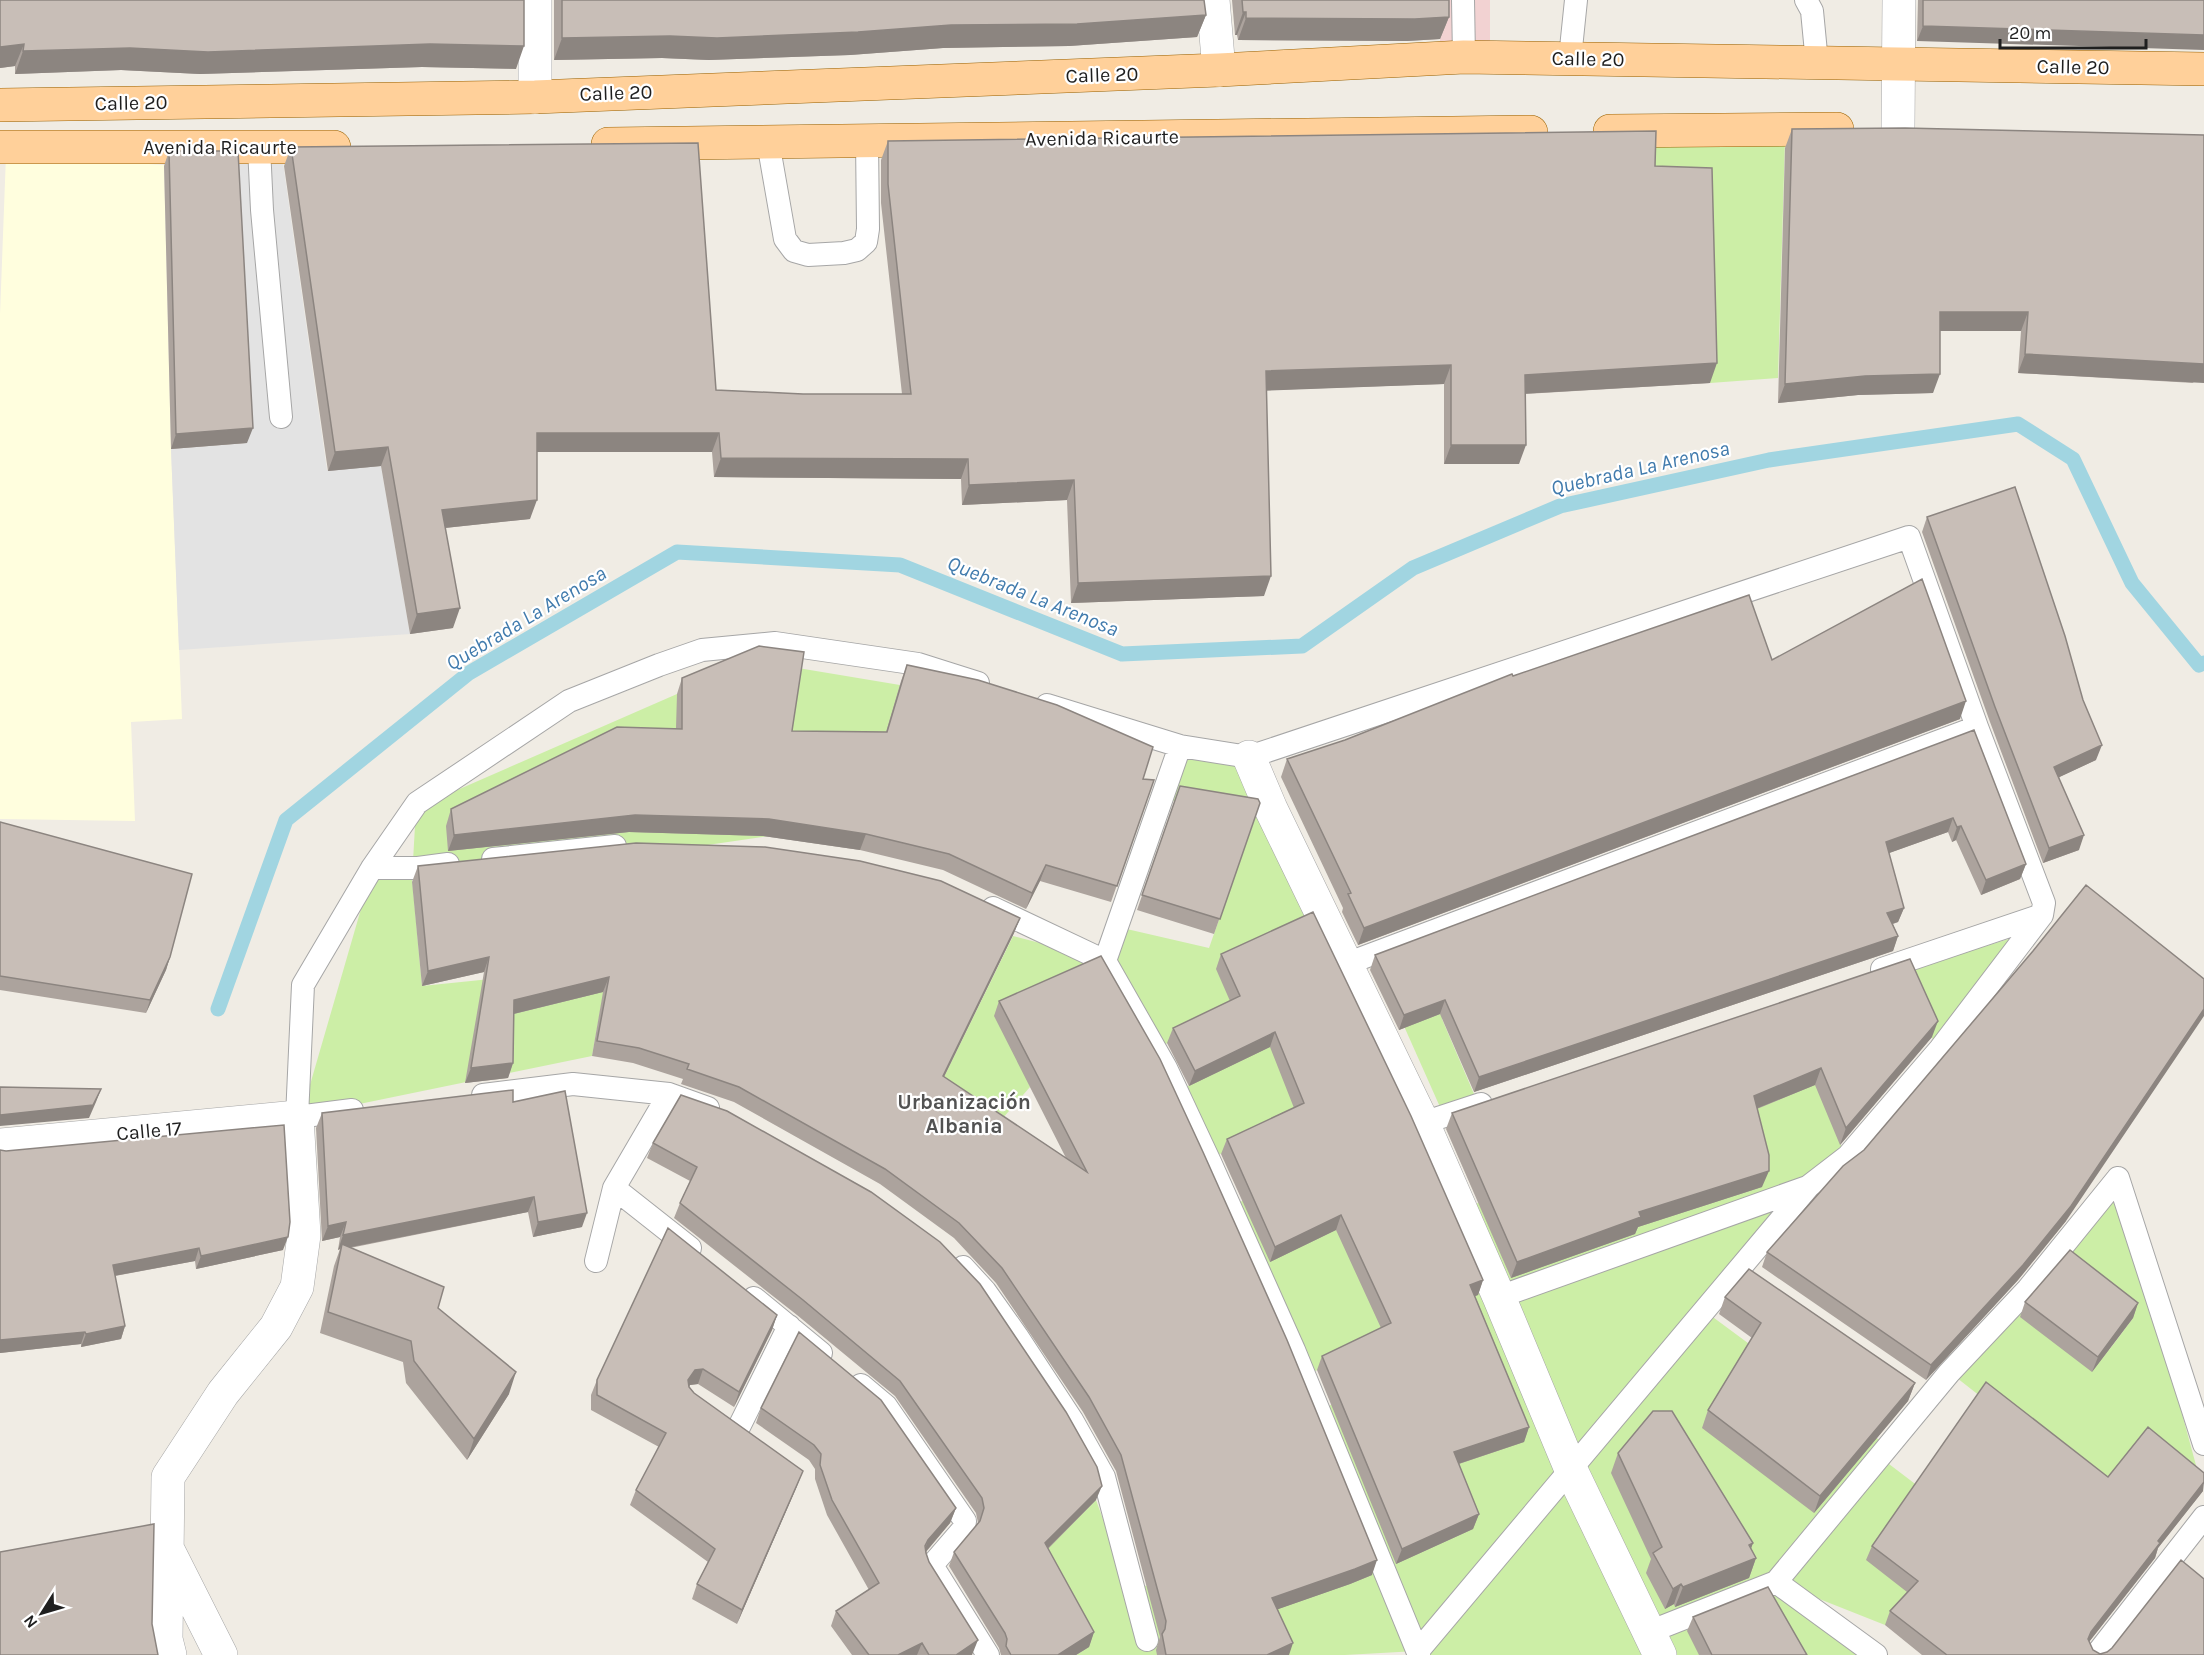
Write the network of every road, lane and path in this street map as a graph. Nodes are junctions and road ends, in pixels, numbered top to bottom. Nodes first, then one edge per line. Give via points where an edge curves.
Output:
1 (535, 0) edge
2 (1213, 0) edge
3 (1463, 0) edge
4 (1576, 0) edge
5 (1806, 0) edge
6 (1899, 0) edge
7 (1464, 57) junction
8 (1570, 58) junction
9 (1817, 63) junction
10 (1898, 65) junction
11 (2204, 69) edge
12 (1219, 70) junction
13 (535, 97) junction
14 (0, 105) edge
15 (1889, 128) joint
16 (867, 140) junction
17 (768, 142) junction
18 (577, 144) edge
19 (0, 147) edge
20 (259, 147) junction
21 (364, 147) edge
22 (281, 417) dead end
23 (997, 689) edge
24 (1032, 700) edge
25 (1977, 727) junction
26 (1180, 746) junction
27 (1249, 757) junction
28 (640, 845) edge
29 (372, 868) junction
30 (971, 897) edge
31 (2042, 915) junction
32 (1106, 961) junction
33 (1346, 964) junction
34 (1862, 976) edge
35 (669, 1094) junction
36 (1502, 1097) edge
37 (458, 1098) edge
38 (378, 1107) edge
39 (727, 1114) edge
40 (297, 1117) junction
41 (1423, 1124) junction
42 (0, 1145) edge
43 (1809, 1186) junction
44 (614, 1188) junction
45 (951, 1255) edge
46 (596, 1261) dead end
47 (706, 1261) edge
48 (1740, 1268) junction
49 (1759, 1281) edge
50 (734, 1282) edge
51 (1499, 1297) junction
52 (789, 1326) junction
53 (1910, 1386) edge
54 (1929, 1399) junction
55 (758, 1440) edge
56 (2204, 1444) edge
57 (1570, 1469) junction
58 (2204, 1517) edge
59 (167, 1548) junction
60 (1776, 1582) junction
61 (1147, 1640) dead end
62 (1654, 1644) edge
63 (1419, 1653) edge
64 (170, 1655) edge
65 (221, 1655) edge
66 (988, 1655) edge
67 (1876, 1655) edge
68 (2096, 1655) edge

1 - 13 street
2 - 12 street
3 - 7 lane
4 - 8 lane
5 - 9 lane via 1812,11
6 - 10 street
7 - 8 main road, Calle 20
7 - 12 main road, Calle 20
8 - 9 main road, Calle 20
9 - 10 main road, Calle 20
10 - 11 main road, Calle 20
10 - 15 street
12 - 13 main road, Calle 20
13 - 14 main road, Calle 20
15 - 16 main road, Avenida Ricaurte
16 - 17 main road, Avenida Ricaurte
16 - 17 lane via 866,242 857,250 808,255 794,251 785,239
17 - 18 main road, Avenida Ricaurte
19 - 20 main road, Avenida Ricaurte
20 - 21 main road, Avenida Ricaurte
20 - 22 lane
23 - 29 lane via 918,664 775,643 702,650 569,701 417,802
24 - 26 lane
25 - 27 lane via 1909,537
25 - 31 lane via 2044,903
25 - 33 lane
26 - 27 lane
26 - 32 lane
27 - 33 street
28 - 29 lane via 418,868
29 - 40 lane via 303,985
30 - 32 lane
31 - 34 lane
31 - 43 lane via 1940,1049 1886,1112 1848,1156
32 - 63 lane via 1166,1068 1210,1162 1294,1350
33 - 41 street
35 - 37 lane via 573,1084
35 - 39 lane
35 - 44 lane
36 - 41 lane
38 - 40 lane
40 - 42 street, Calle 17
40 - 59 street via 304,1235 297,1287 276,1327 223,1393 168,1477
41 - 51 street
43 - 48 lane
43 - 51 lane
44 - 46 lane
44 - 47 lane
45 - 61 lane via 985,1291 1017,1336 1104,1477
48 - 49 lane
48 - 57 lane
50 - 52 lane
51 - 57 street
52 - 55 lane via 730,1421
52 - 66 lane via 886,1406 965,1521 964,1528 933,1564 934,1570
53 - 54 lane
54 - 56 lane via 2028,1289 2118,1178
54 - 60 lane
57 - 62 street
57 - 63 lane
58 - 68 lane
59 - 64 street via 166,1639
59 - 65 street
60 - 62 lane
60 - 67 lane

